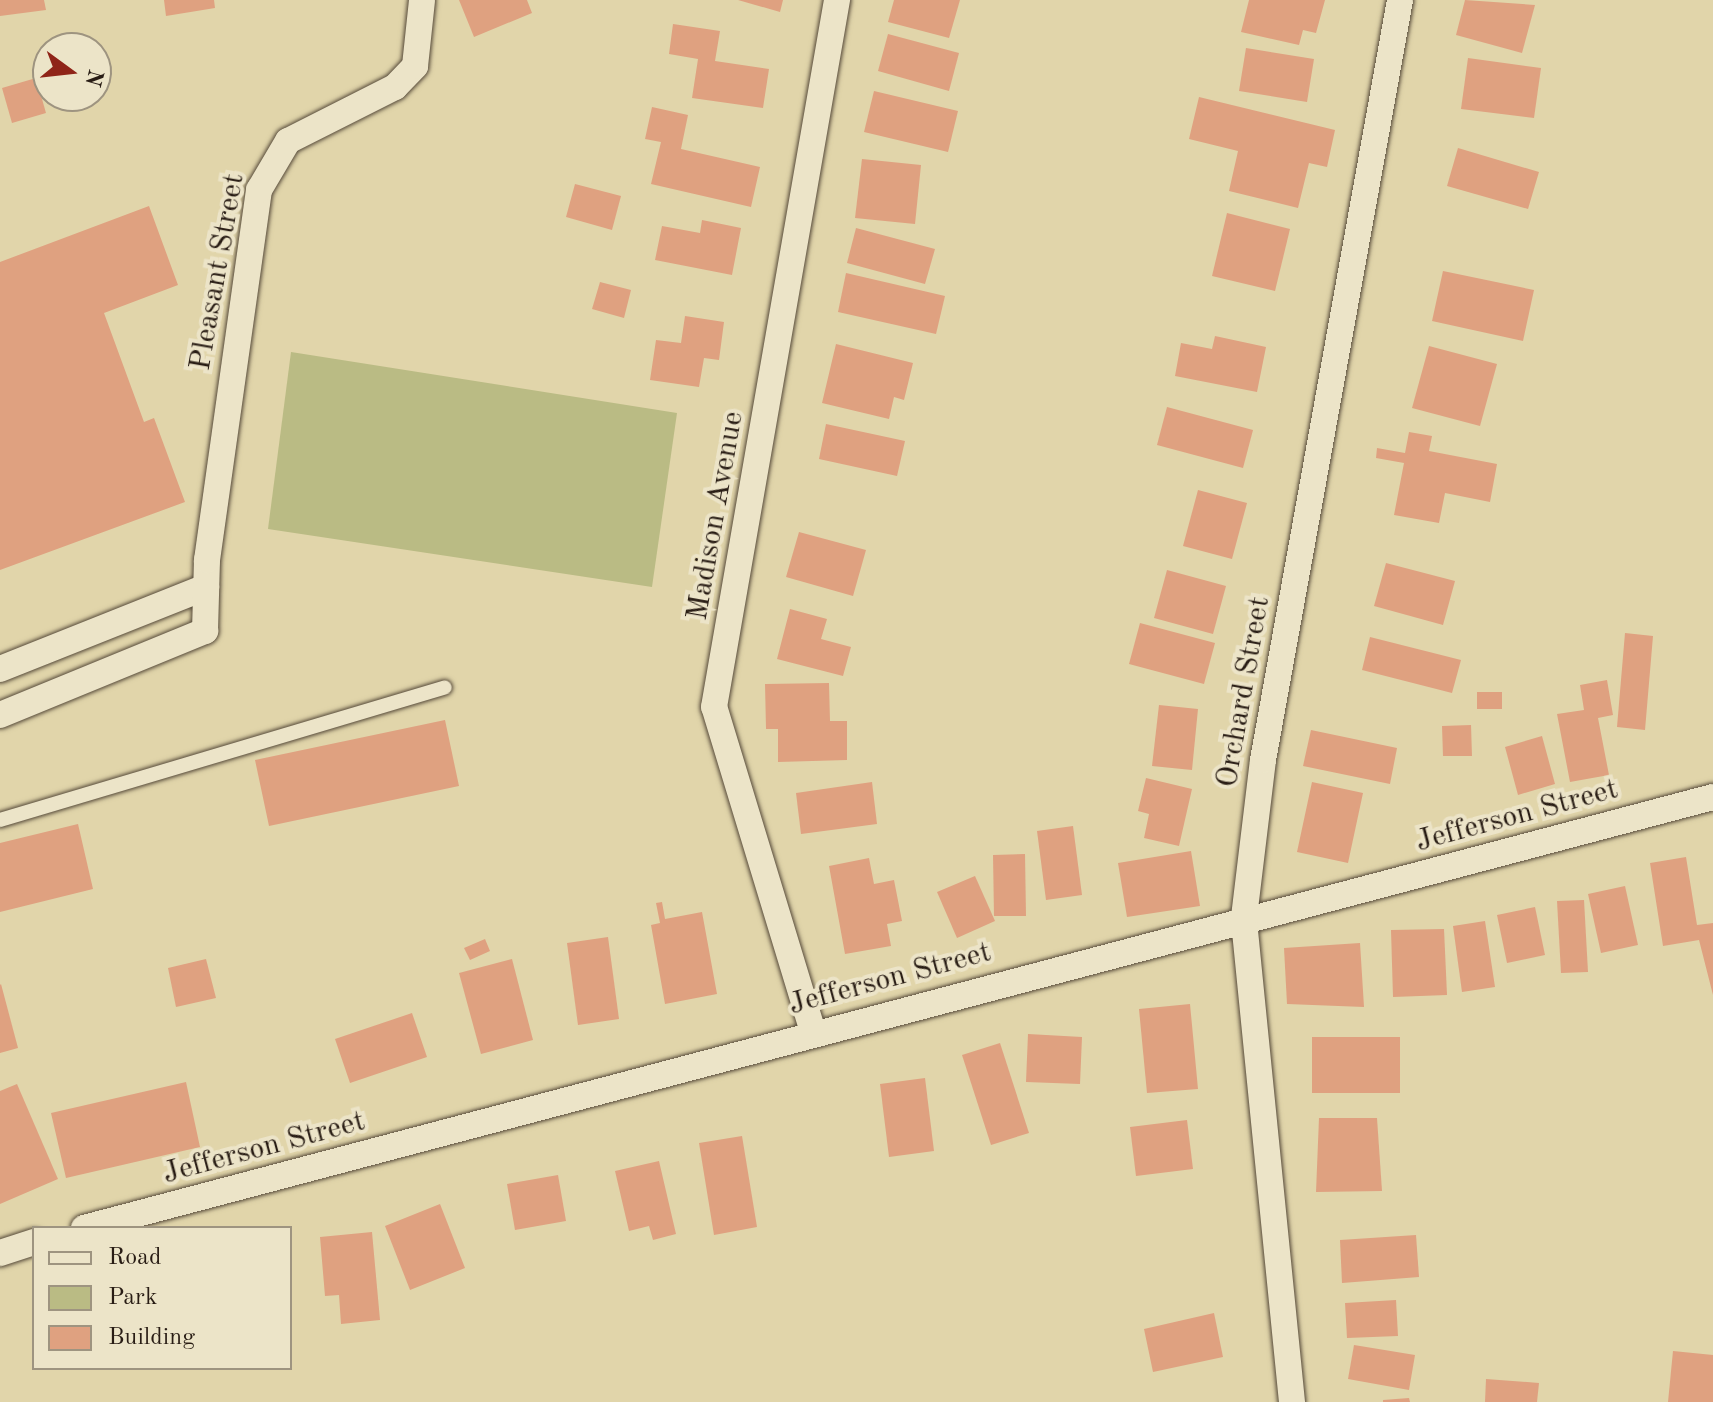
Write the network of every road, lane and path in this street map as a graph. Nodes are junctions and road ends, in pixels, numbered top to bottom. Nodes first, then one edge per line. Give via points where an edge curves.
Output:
1 (422, 0) edge
2 (837, 0) edge
3 (1400, 0) edge
4 (206, 587) junction
5 (0, 669) edge
6 (445, 687) dead end
7 (0, 715) edge
8 (1713, 797) edge
9 (0, 820) edge
10 (1244, 917) junction
11 (813, 1032) junction
12 (91, 1226) edge
13 (32, 1243) edge
14 (0, 1253) edge
15 (1292, 1402) edge

1 - 4 street, Pleasant Street via 415,66 395,87 288,141 265,172 245,269
2 - 11 street, Madison Avenue via 714,707
3 - 10 street, Orchard Street via 1263,760
4 - 5 street
4 - 7 street, Pleasant Street via 209,622 198,637
6 - 9 lane
8 - 10 street, Jefferson Street
10 - 11 street, Jefferson Street
10 - 15 street, Orchard Street
11 - 12 street, Jefferson Street
13 - 14 street

